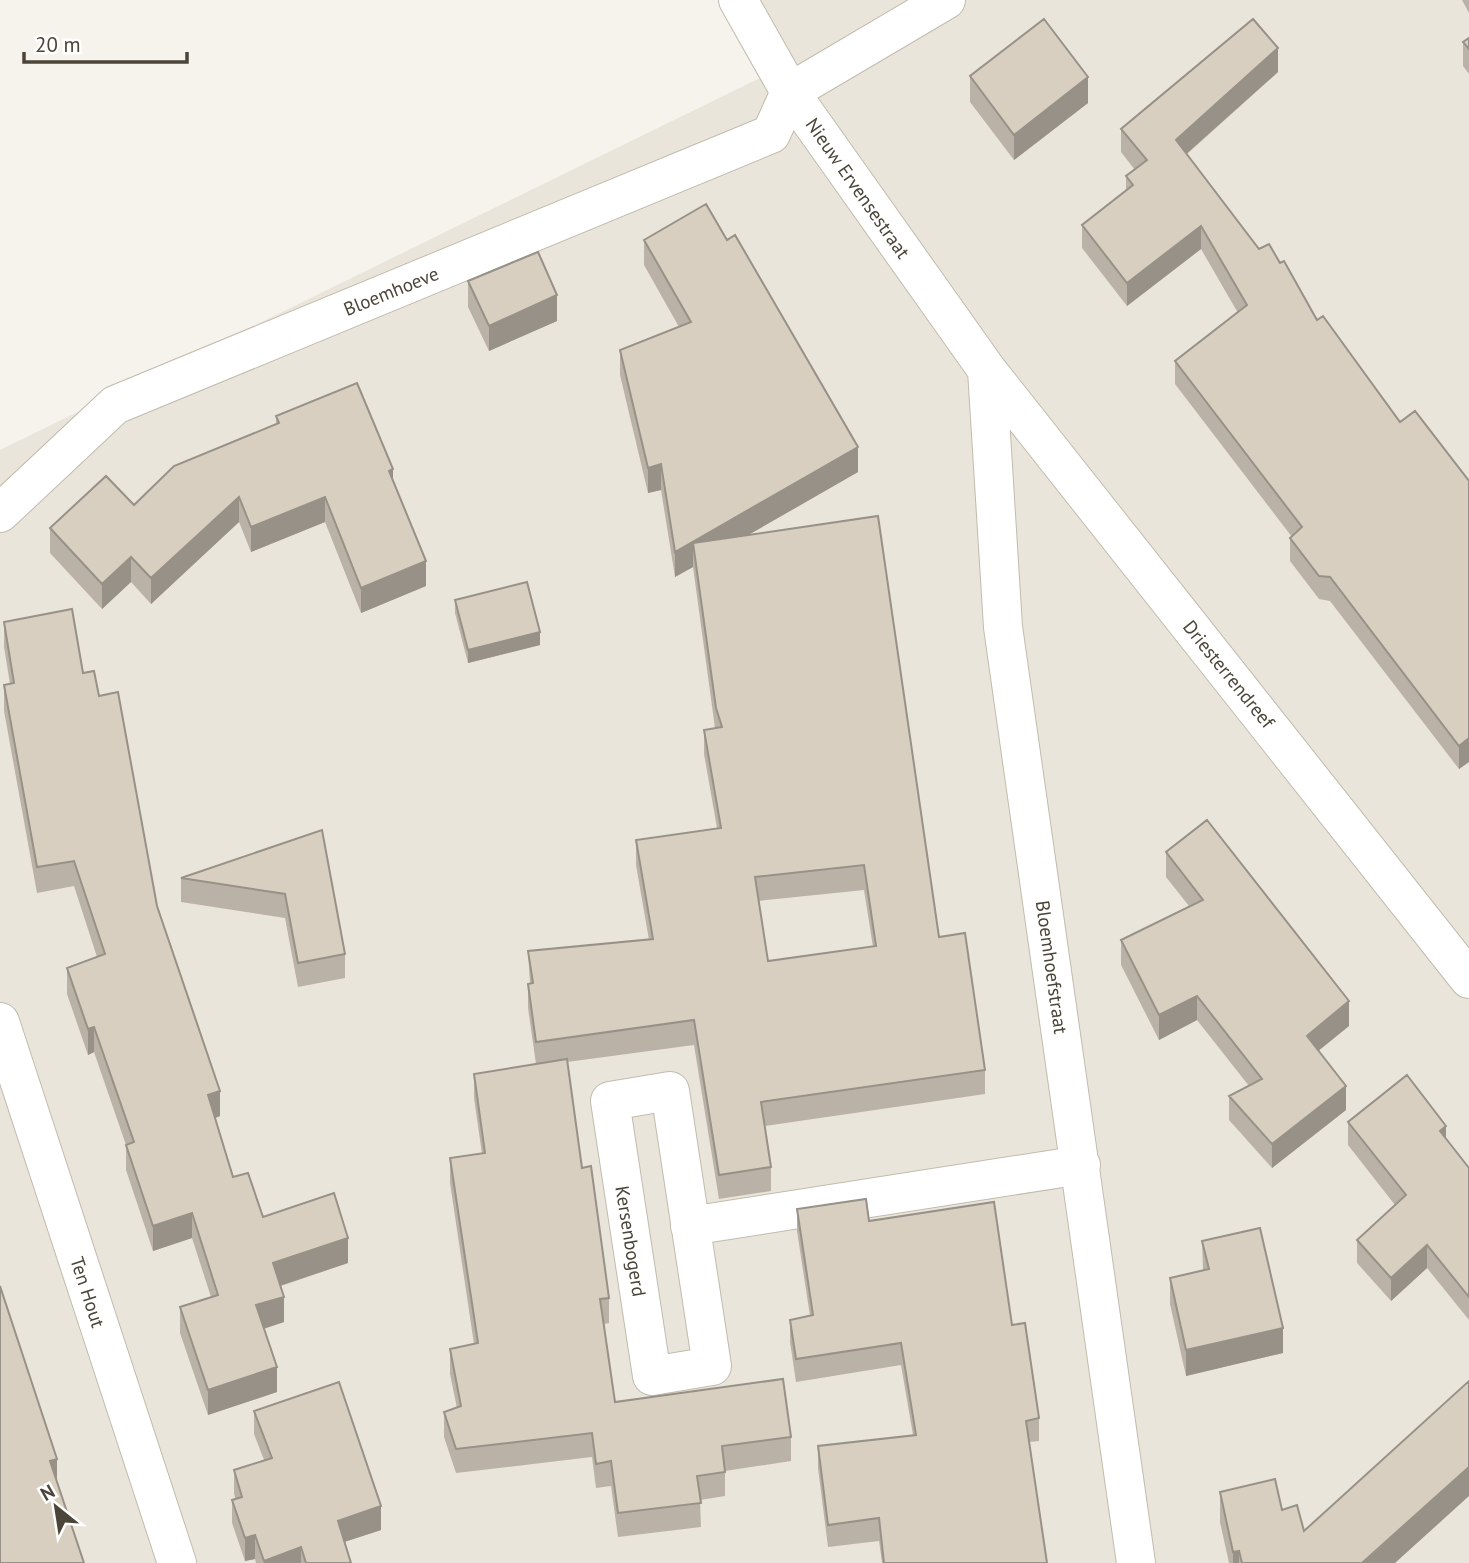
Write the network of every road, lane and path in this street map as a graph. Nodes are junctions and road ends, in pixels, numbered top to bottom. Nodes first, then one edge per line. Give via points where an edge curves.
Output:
1 (738, 0) edge
2 (946, 0) edge
3 (790, 92) junction
4 (987, 370) junction
5 (0, 513) edge
6 (1469, 979) edge
7 (0, 1022) edge
8 (1081, 1165) junction
9 (690, 1226) junction
10 (177, 1563) edge
11 (1136, 1563) edge

1 - 3 street, Nieuw Ervensestraat
2 - 3 street
3 - 4 street, Nieuw Ervensestraat
3 - 5 street, Bloemhoeve via 771,134 115,405
4 - 6 street, Driesterrendreef
4 - 8 street, Bloemhoefstraat via 1003,627
7 - 10 street, Ten Hout
8 - 9 street
8 - 11 street, Bloemhoefstraat
9 - 9 street, Kersenbogerd via 712,1366 652,1376 610,1101 670,1091

